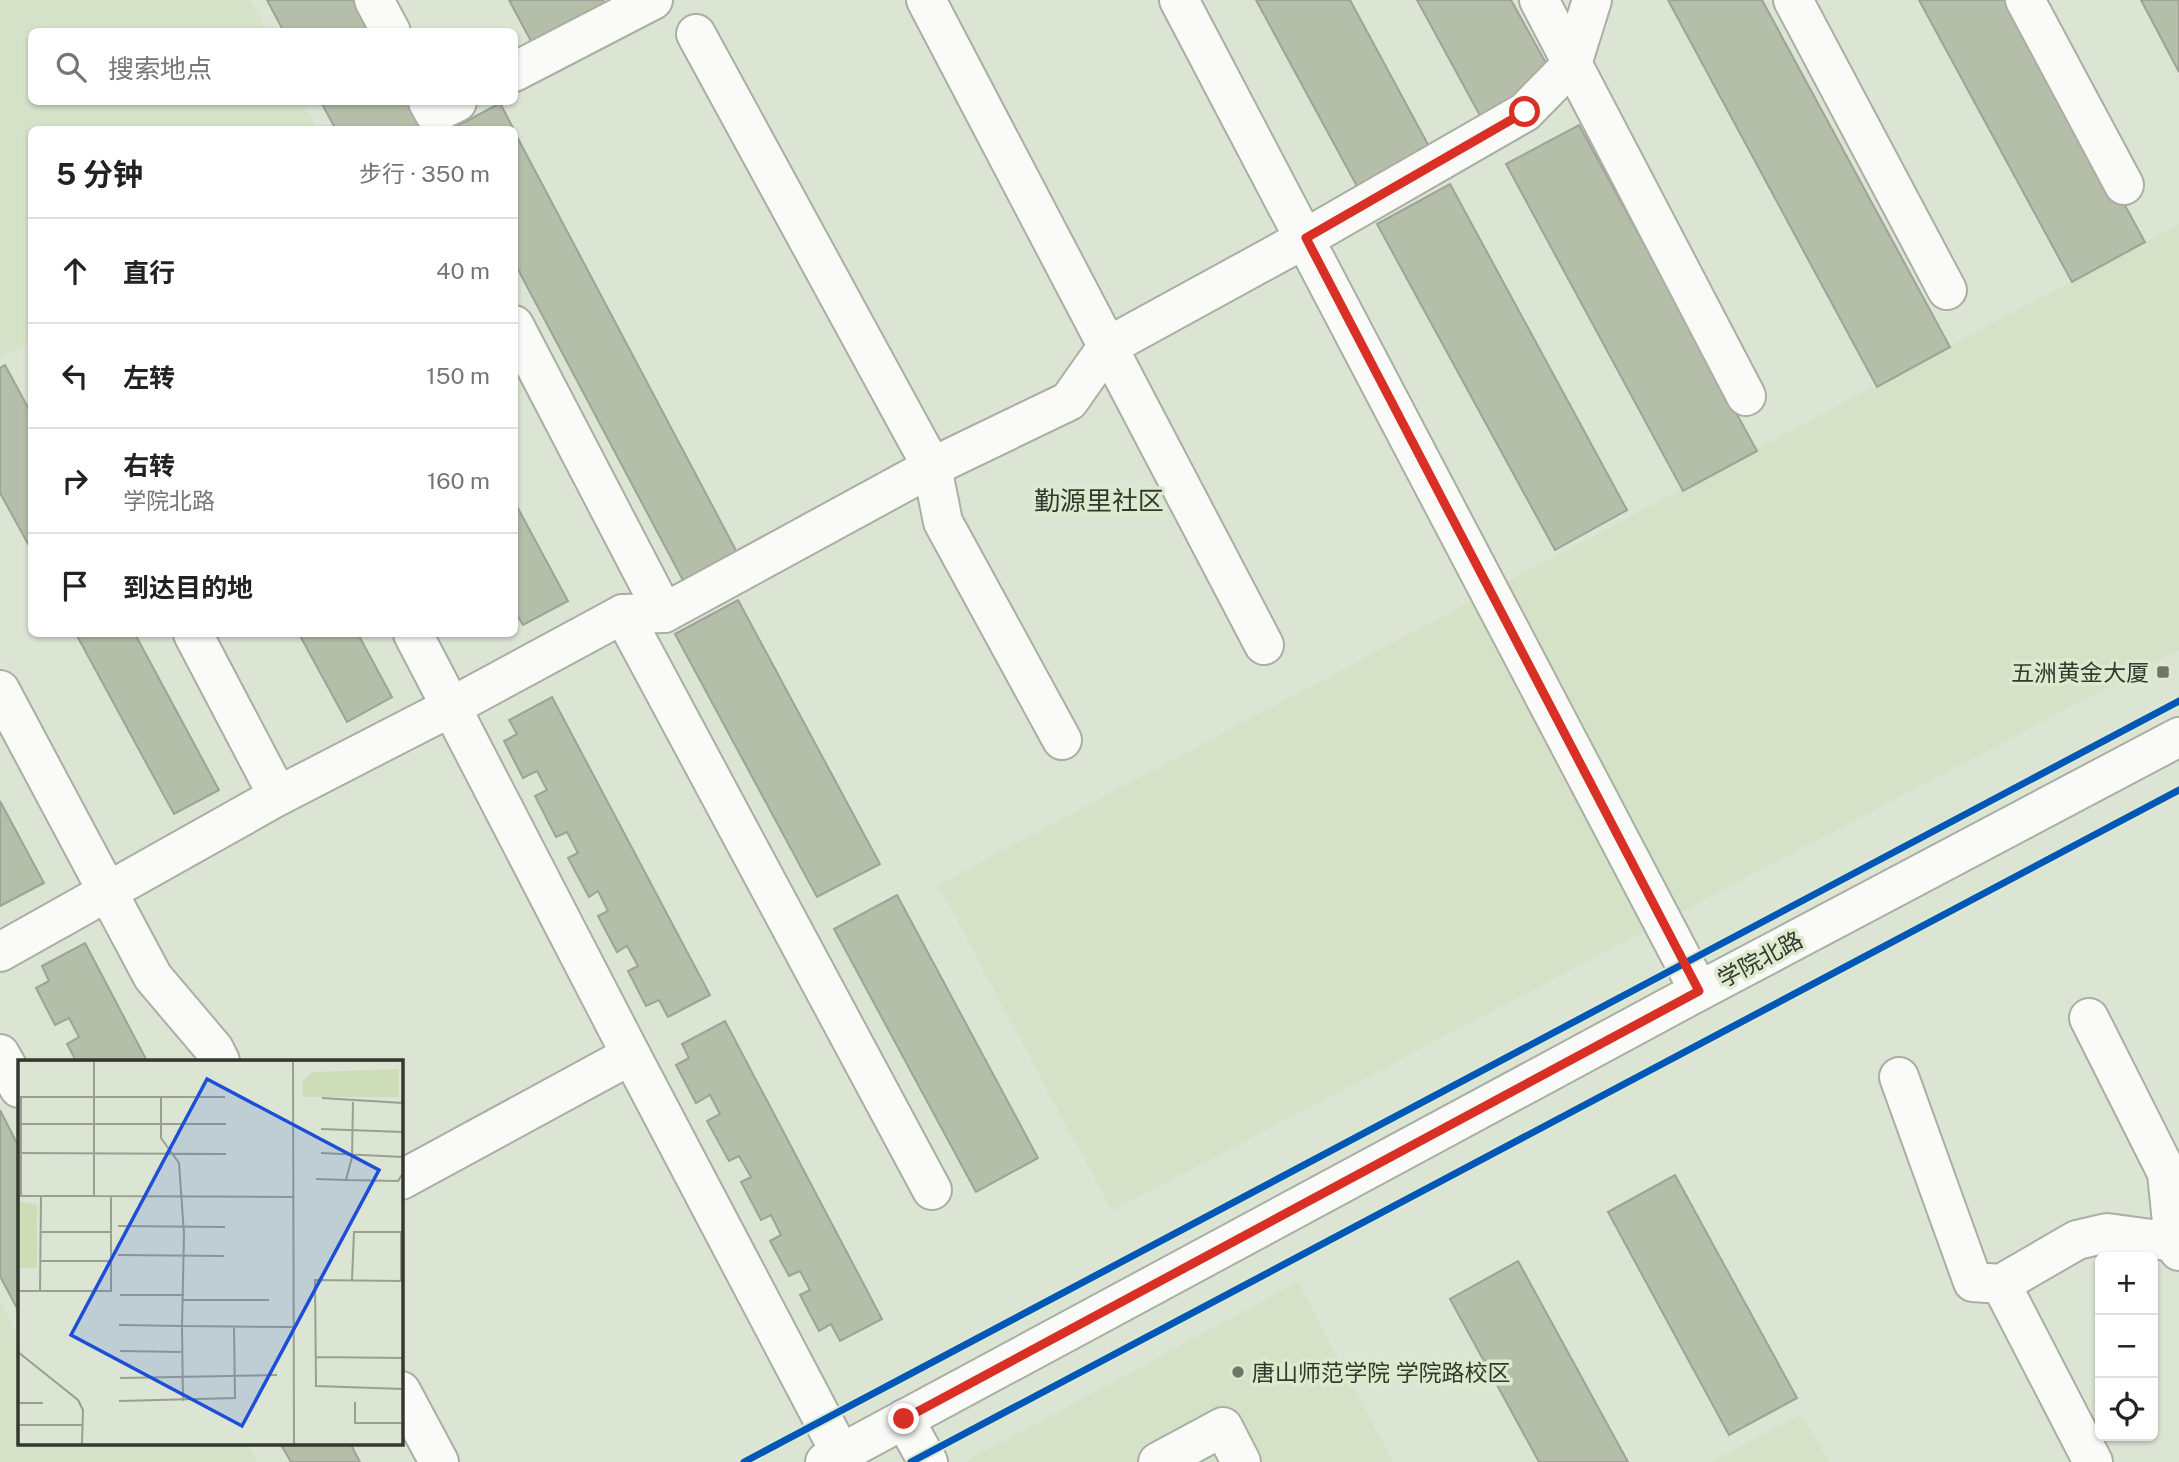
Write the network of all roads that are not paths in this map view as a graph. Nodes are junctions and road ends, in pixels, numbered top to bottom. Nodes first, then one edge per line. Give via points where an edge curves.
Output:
1 (374, 0) edge
2 (926, 0) edge
3 (1180, 0) edge
4 (1539, 0) edge
5 (1592, 0) edge
6 (1793, 0) edge
7 (2025, 0) edge
8 (637, 4) edge
9 (389, 28) edge
10 (696, 34) dead end
11 (1572, 64) junction
12 (518, 70) edge
13 (430, 105) edge
14 (451, 105) edge
15 (2124, 185) dead end
16 (1306, 238) junction
17 (1947, 290) dead end
18 (518, 333) edge
19 (1107, 347) junction
20 (1746, 396) dead end
21 (932, 467) junction
22 (664, 613) junction
23 (623, 614) junction
24 (195, 637) edge
25 (415, 637) edge
26 (1264, 645) dead end
27 (0, 690) edge
28 (451, 707) junction
29 (2179, 737) edge
30 (1062, 740) dead end
31 (278, 796) junction
32 (107, 891) junction
33 (0, 952) edge
34 (1699, 991) junction
35 (2089, 1018) dead end
36 (0, 1054) edge
37 (631, 1055) junction
38 (220, 1060) edge
39 (1899, 1077) dead end
40 (18, 1086) edge
41 (402, 1179) edge
42 (932, 1190) dead end
43 (2177, 1244) edge
44 (2001, 1284) junction
45 (402, 1393) edge
46 (904, 1419) junction
47 (833, 1458) edge
48 (439, 1462) edge
49 (928, 1462) edge
50 (1158, 1462) edge
51 (1241, 1462) edge
52 (2093, 1462) edge

1 - 9 street
2 - 19 street
3 - 16 street
4 - 11 street
5 - 11 street
6 - 17 street
7 - 15 street
8 - 12 street
10 - 21 street
11 - 16 street via 1525,112
11 - 20 street
13 - 14 street via 434,113
16 - 19 street
16 - 34 street
18 - 22 street
19 - 21 street via 1069,401
19 - 26 street
21 - 22 street
21 - 30 street via 943,522
22 - 23 street
23 - 28 street
23 - 42 street
24 - 31 street
25 - 28 street
27 - 32 street
28 - 31 street
28 - 37 street
29 - 34 street, 学院北路
31 - 32 street
32 - 33 street
32 - 38 street via 153,977
34 - 46 street, 学院北路
35 - 43 street via 2167,1173
36 - 40 street
37 - 41 street
37 - 47 street
39 - 44 street via 1973,1282
43 - 44 street via 2107,1233 2077,1240
44 - 52 street
45 - 48 street
46 - 47 street, 学院北路
46 - 49 street
50 - 51 street via 1223,1427

